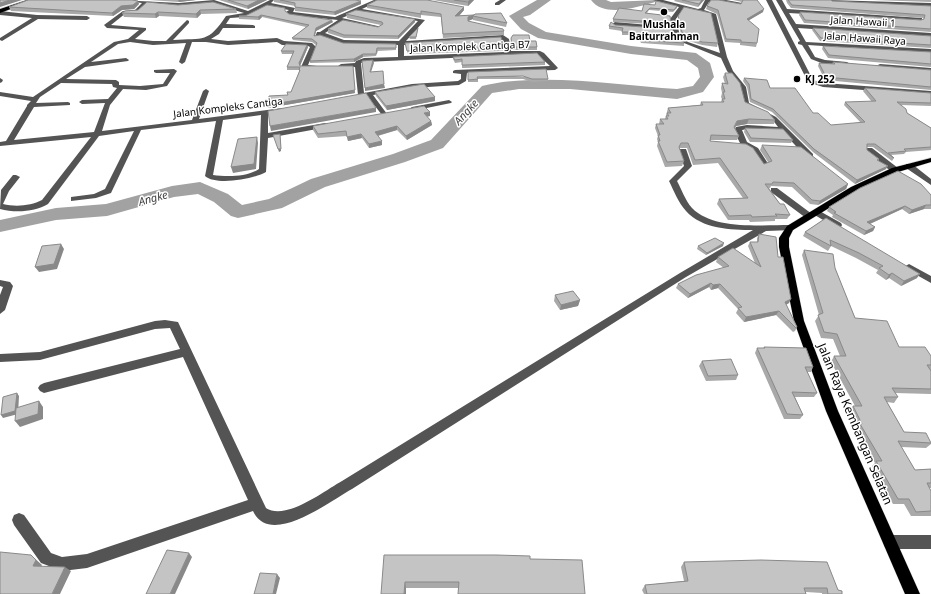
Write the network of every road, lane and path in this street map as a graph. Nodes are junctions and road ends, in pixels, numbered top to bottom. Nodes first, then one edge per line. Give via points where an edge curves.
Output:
1 (32, 0) edge
2 (122, 0) edge
3 (274, 0) edge
4 (378, 0) edge
5 (503, 0) edge
6 (658, 0) edge
7 (714, 0) edge
8 (717, 0) edge
9 (769, 0) edge
10 (779, 0) edge
11 (831, 0) edge
12 (358, 1) edge
13 (674, 2) edge
14 (146, 3) junction
15 (372, 3) junction
16 (267, 4) junction
17 (497, 4) dead end
18 (740, 4) edge
19 (931, 5) edge
20 (682, 7) junction
21 (355, 10) junction
22 (700, 10) junction
23 (786, 11) junction
24 (1, 13) edge
25 (249, 13) junction
26 (37, 17) junction
27 (87, 18) edge
28 (920, 19) edge
29 (339, 20) junction
30 (187, 22) dead end
31 (615, 24) edge
32 (221, 26) junction
33 (379, 26) edge
34 (794, 26) junction
35 (252, 27) dead end
36 (674, 29) junction
37 (319, 33) junction
38 (931, 35) edge
39 (2, 39) dead end
40 (130, 40) junction
41 (206, 40) junction
42 (190, 41) junction
43 (168, 42) junction
44 (401, 43) junction
45 (797, 43) junction
46 (310, 44) junction
47 (931, 51) edge
48 (508, 52) junction
49 (488, 53) junction
50 (724, 56) junction
51 (400, 58) junction
52 (126, 60) dead end
53 (182, 62) dead end
54 (854, 64) edge
55 (82, 65) junction
56 (359, 65) junction
57 (870, 65) edge
58 (336, 66) edge
59 (321, 67) edge
60 (492, 70) junction
61 (931, 70) edge
62 (156, 71) dead end
63 (464, 71) junction
64 (454, 72) dead end
65 (60, 81) junction
66 (121, 87) junction
67 (206, 91) dead end
68 (931, 93) edge
69 (0, 94) edge
70 (365, 95) junction
71 (347, 98) edge
72 (110, 101) junction
73 (32, 102) junction
74 (82, 102) dead end
75 (449, 102) dead end
76 (68, 104) dead end
77 (288, 109) edge
78 (406, 110) edge
79 (265, 113) junction
80 (384, 114) edge
81 (220, 119) junction
82 (195, 121) junction
83 (332, 124) edge
84 (139, 128) junction
85 (784, 129) junction
86 (97, 134) junction
87 (264, 136) junction
88 (9, 143) junction
89 (0, 144) edge
90 (735, 144) edge
91 (747, 146) junction
92 (764, 147) edge
93 (869, 150) edge
94 (683, 151) dead end
95 (814, 159) edge
96 (931, 160) edge
97 (765, 165) edge
98 (908, 166) junction
99 (895, 170) junction
100 (16, 177) dead end
101 (931, 183) edge
102 (774, 190) dead end
103 (2, 191) edge
104 (74, 199) dead end
105 (0, 204) edge
106 (812, 214) junction
107 (764, 228) junction
108 (790, 228) junction
109 (850, 232) edge
110 (904, 264) edge
111 (931, 280) edge
112 (0, 282) edge
113 (0, 310) edge
114 (186, 352) junction
115 (0, 358) edge
116 (44, 388) dead end
117 (256, 504) junction
118 (19, 520) dead end
119 (890, 542) junction
120 (931, 542) edge
121 (913, 594) edge

1 - 24 main road
2 - 14 street
3 - 16 street
4 - 15 street
5 - 17 street
6 - 13 street
7 - 22 street via 707,1
8 - 18 street
9 - 45 street
10 - 23 street
11 - 19 street
12 - 15 street
13 - 20 street
14 - 25 street via 178,5 214,2
14 - 40 street via 107,24 144,29
15 - 21 street
16 - 25 street
16 - 29 street via 293,8 290,13
20 - 22 street
20 - 36 street via 671,16
21 - 29 street
21 - 44 street via 422,20
22 - 50 street via 713,14
23 - 28 street
23 - 34 street
24 - 26 street
25 - 32 street via 228,17
26 - 27 street
26 - 39 street
29 - 33 street
29 - 37 street
30 - 43 street
31 - 36 street
32 - 35 street
32 - 41 street via 217,33
34 - 38 street, Jalan Hawaii 1
34 - 45 street
36 - 50 street via 679,40
37 - 44 street via 343,42
37 - 46 street
40 - 43 street
40 - 55 street via 114,44
41 - 42 street
41 - 46 street via 228,43 277,40 282,43
42 - 43 street
42 - 53 street
44 - 48 street via 507,36
44 - 51 street
45 - 47 street, Jalan Hawaii Raya
45 - 54 street via 818,61
45 - 68 street via 808,78 816,83
46 - 59 street via 313,47 304,67
48 - 49 street, Jalan Komplek Cantiga B7
48 - 60 street, Jalan Komplek Cantiga B7 via 540,52 555,68
49 - 51 street, Jalan Komplek Cantiga B7
49 - 60 street
50 - 85 street via 730,71 743,87 746,104 769,114
51 - 56 street, Jalan Komplek Cantiga B7 via 364,60 358,62
52 - 55 street
55 - 65 street
56 - 58 street, Jalan Komplek Cantiga B7
56 - 70 street
57 - 61 street
60 - 63 street
62 - 66 street via 174,71 165,85
63 - 64 street
63 - 70 street via 464,80 459,83 417,85
65 - 66 street via 114,82 115,86
65 - 73 street
66 - 72 street
67 - 82 street
69 - 73 street
70 - 71 street
70 - 80 street
72 - 74 street
72 - 86 street
73 - 76 street
73 - 88 street
75 - 78 street
77 - 79 street, Jalan Kompleks Cantiga
79 - 81 street, Jalan Kompleks Cantiga
79 - 87 street
81 - 82 street, Jalan Kompleks Cantiga
81 - 87 street via 209,176 216,178 259,174 263,170
82 - 84 street, Jalan Kompleks Cantiga
83 - 87 street
84 - 86 street, Jalan Kompleks Cantiga
84 - 104 street via 108,191 96,196
85 - 91 street via 742,127 738,131
85 - 95 street via 798,148
86 - 88 street, Jalan Kompleks Cantiga
86 - 105 street via 43,204 34,207 6,208
88 - 89 street, Jalan Kompleks Cantiga
90 - 91 street
91 - 92 street
91 - 97 street via 755,150
93 - 99 street
94 - 107 street via 688,166 673,181 694,213 724,225
96 - 98 main road, Jalan Raya Kembangan Selatan
98 - 99 main road, Jalan Raya Kembangan Selatan
98 - 101 street
99 - 106 main road, Jalan Raya Kembangan Selatan via 851,186
100 - 103 street
102 - 106 street
103 - 105 street
106 - 108 main road, Jalan Raya Kembangan Selatan
106 - 109 street
107 - 108 street
107 - 117 street via 683,275 437,430 296,513 272,519 261,513
108 - 119 main road, Jalan Raya Kembangan Selatan via 784,243 798,321 832,411
110 - 111 street
112 - 113 street via 8,286
114 - 115 street via 174,326 165,324 40,356
114 - 116 street
114 - 117 street
117 - 118 street via 88,561 62,564 46,558
119 - 120 street
119 - 121 main road, Jalan Raya Kembangan Selatan

